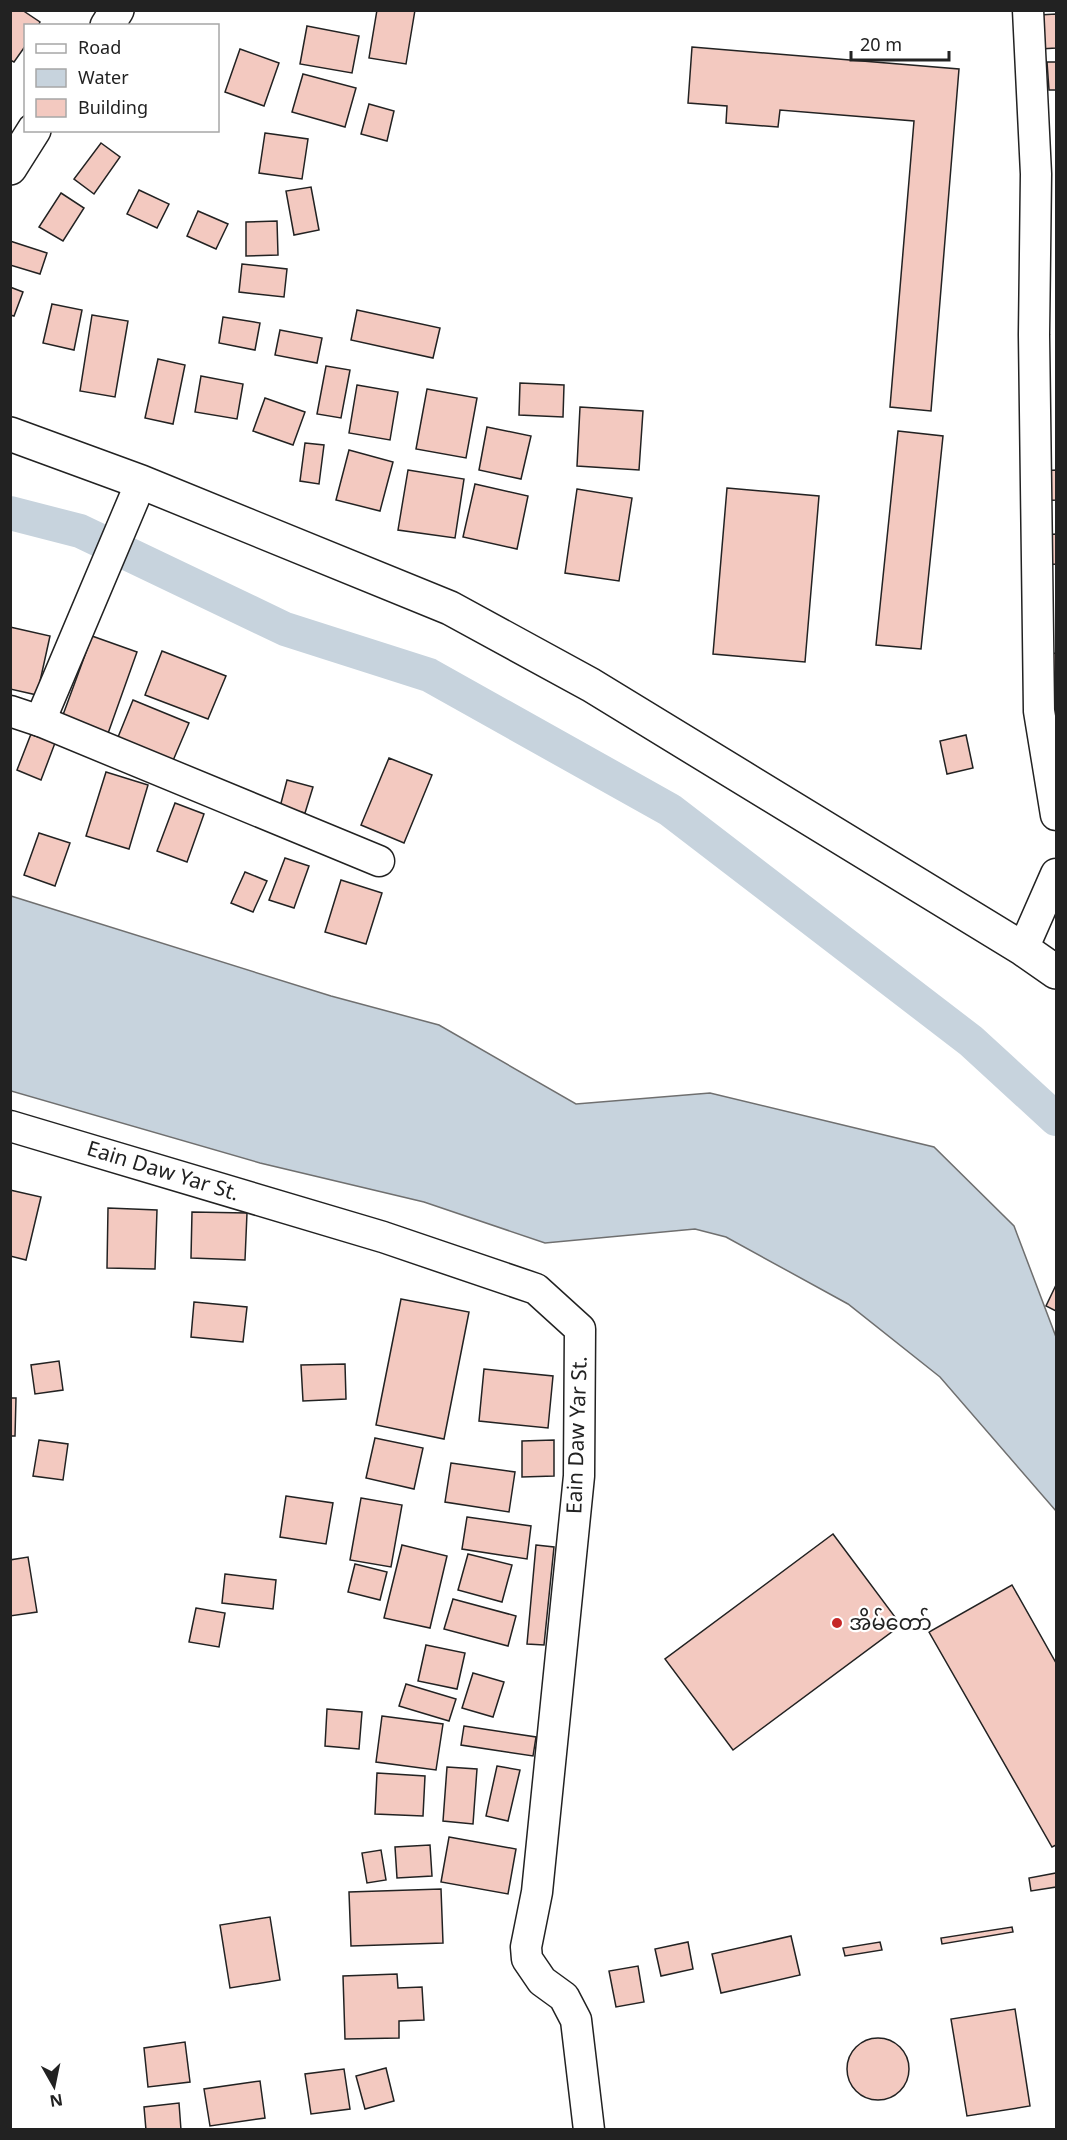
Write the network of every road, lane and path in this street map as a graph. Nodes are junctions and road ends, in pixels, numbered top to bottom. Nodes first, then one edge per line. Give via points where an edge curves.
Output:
1 (117, 10) edge
2 (1028, 10) edge
3 (108, 24) edge
4 (33, 132) edge
5 (10, 168) edge
6 (1046, 172) edge
7 (10, 434) edge
8 (141, 482) junction
9 (10, 711) edge
10 (40, 722) junction
11 (1056, 815) edge
12 (379, 861) dead end
13 (1056, 874) edge
14 (1023, 949) junction
15 (1056, 972) edge
16 (10, 1126) edge
17 (589, 2130) edge

1 - 3 street
2 - 6 street
4 - 5 street
6 - 11 street via 1034,335 1039,711
7 - 8 street
8 - 10 street
8 - 14 street via 450,608 591,685
9 - 10 street
10 - 12 street
13 - 14 street
14 - 15 street
16 - 17 street, Eain Daw Yar St. via 383,1237 536,1289 580,1329 579,1476 537,1892 526,1947 527,1959 542,1981 564,1997 576,2020

